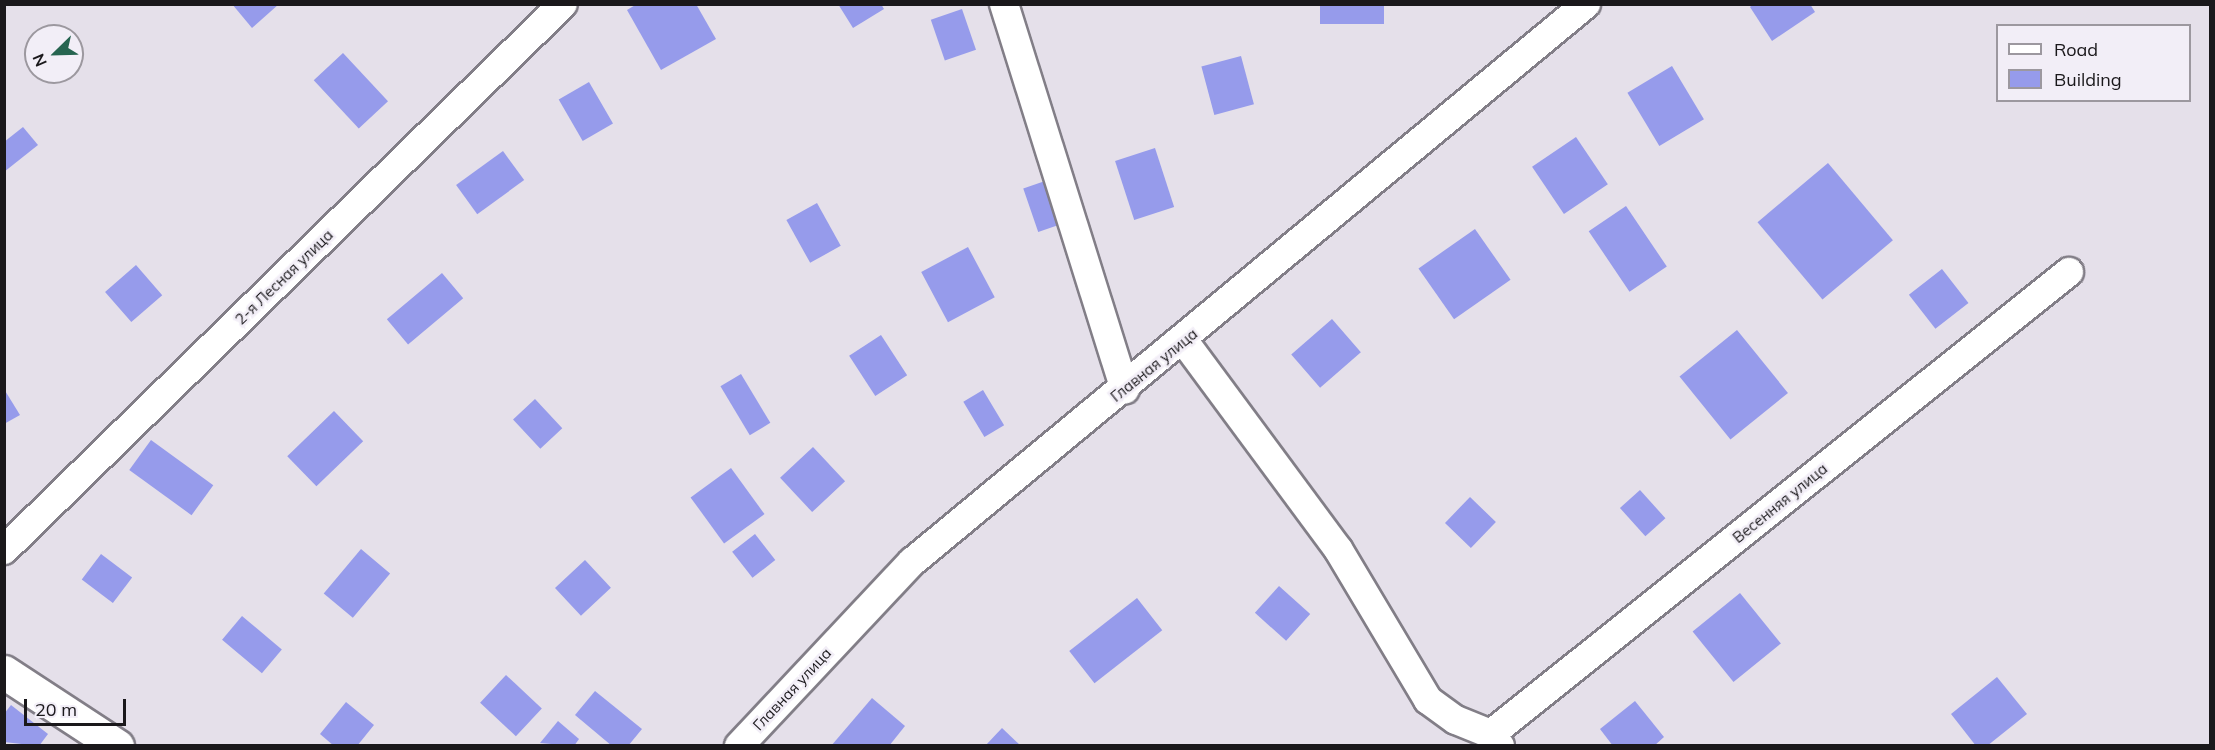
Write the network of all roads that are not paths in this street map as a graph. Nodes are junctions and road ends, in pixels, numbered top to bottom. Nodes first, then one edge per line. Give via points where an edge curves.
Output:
1 (563, 4) edge
2 (1004, 4) edge
3 (1587, 4) edge
4 (2069, 272) dead end
5 (1184, 341) junction
6 (1125, 389) junction
7 (4, 550) edge
8 (4, 672) edge
9 (1496, 740) edge
10 (117, 746) edge
11 (739, 746) edge

1 - 7 street, 2-я Лесная улица
2 - 6 street
3 - 5 street, Главная улица
4 - 9 street, Весенняя улица
5 - 6 street, Главная улица
5 - 9 street via 1338,549 1428,700 1456,720
6 - 11 street, Главная улица via 912,562
8 - 10 street

